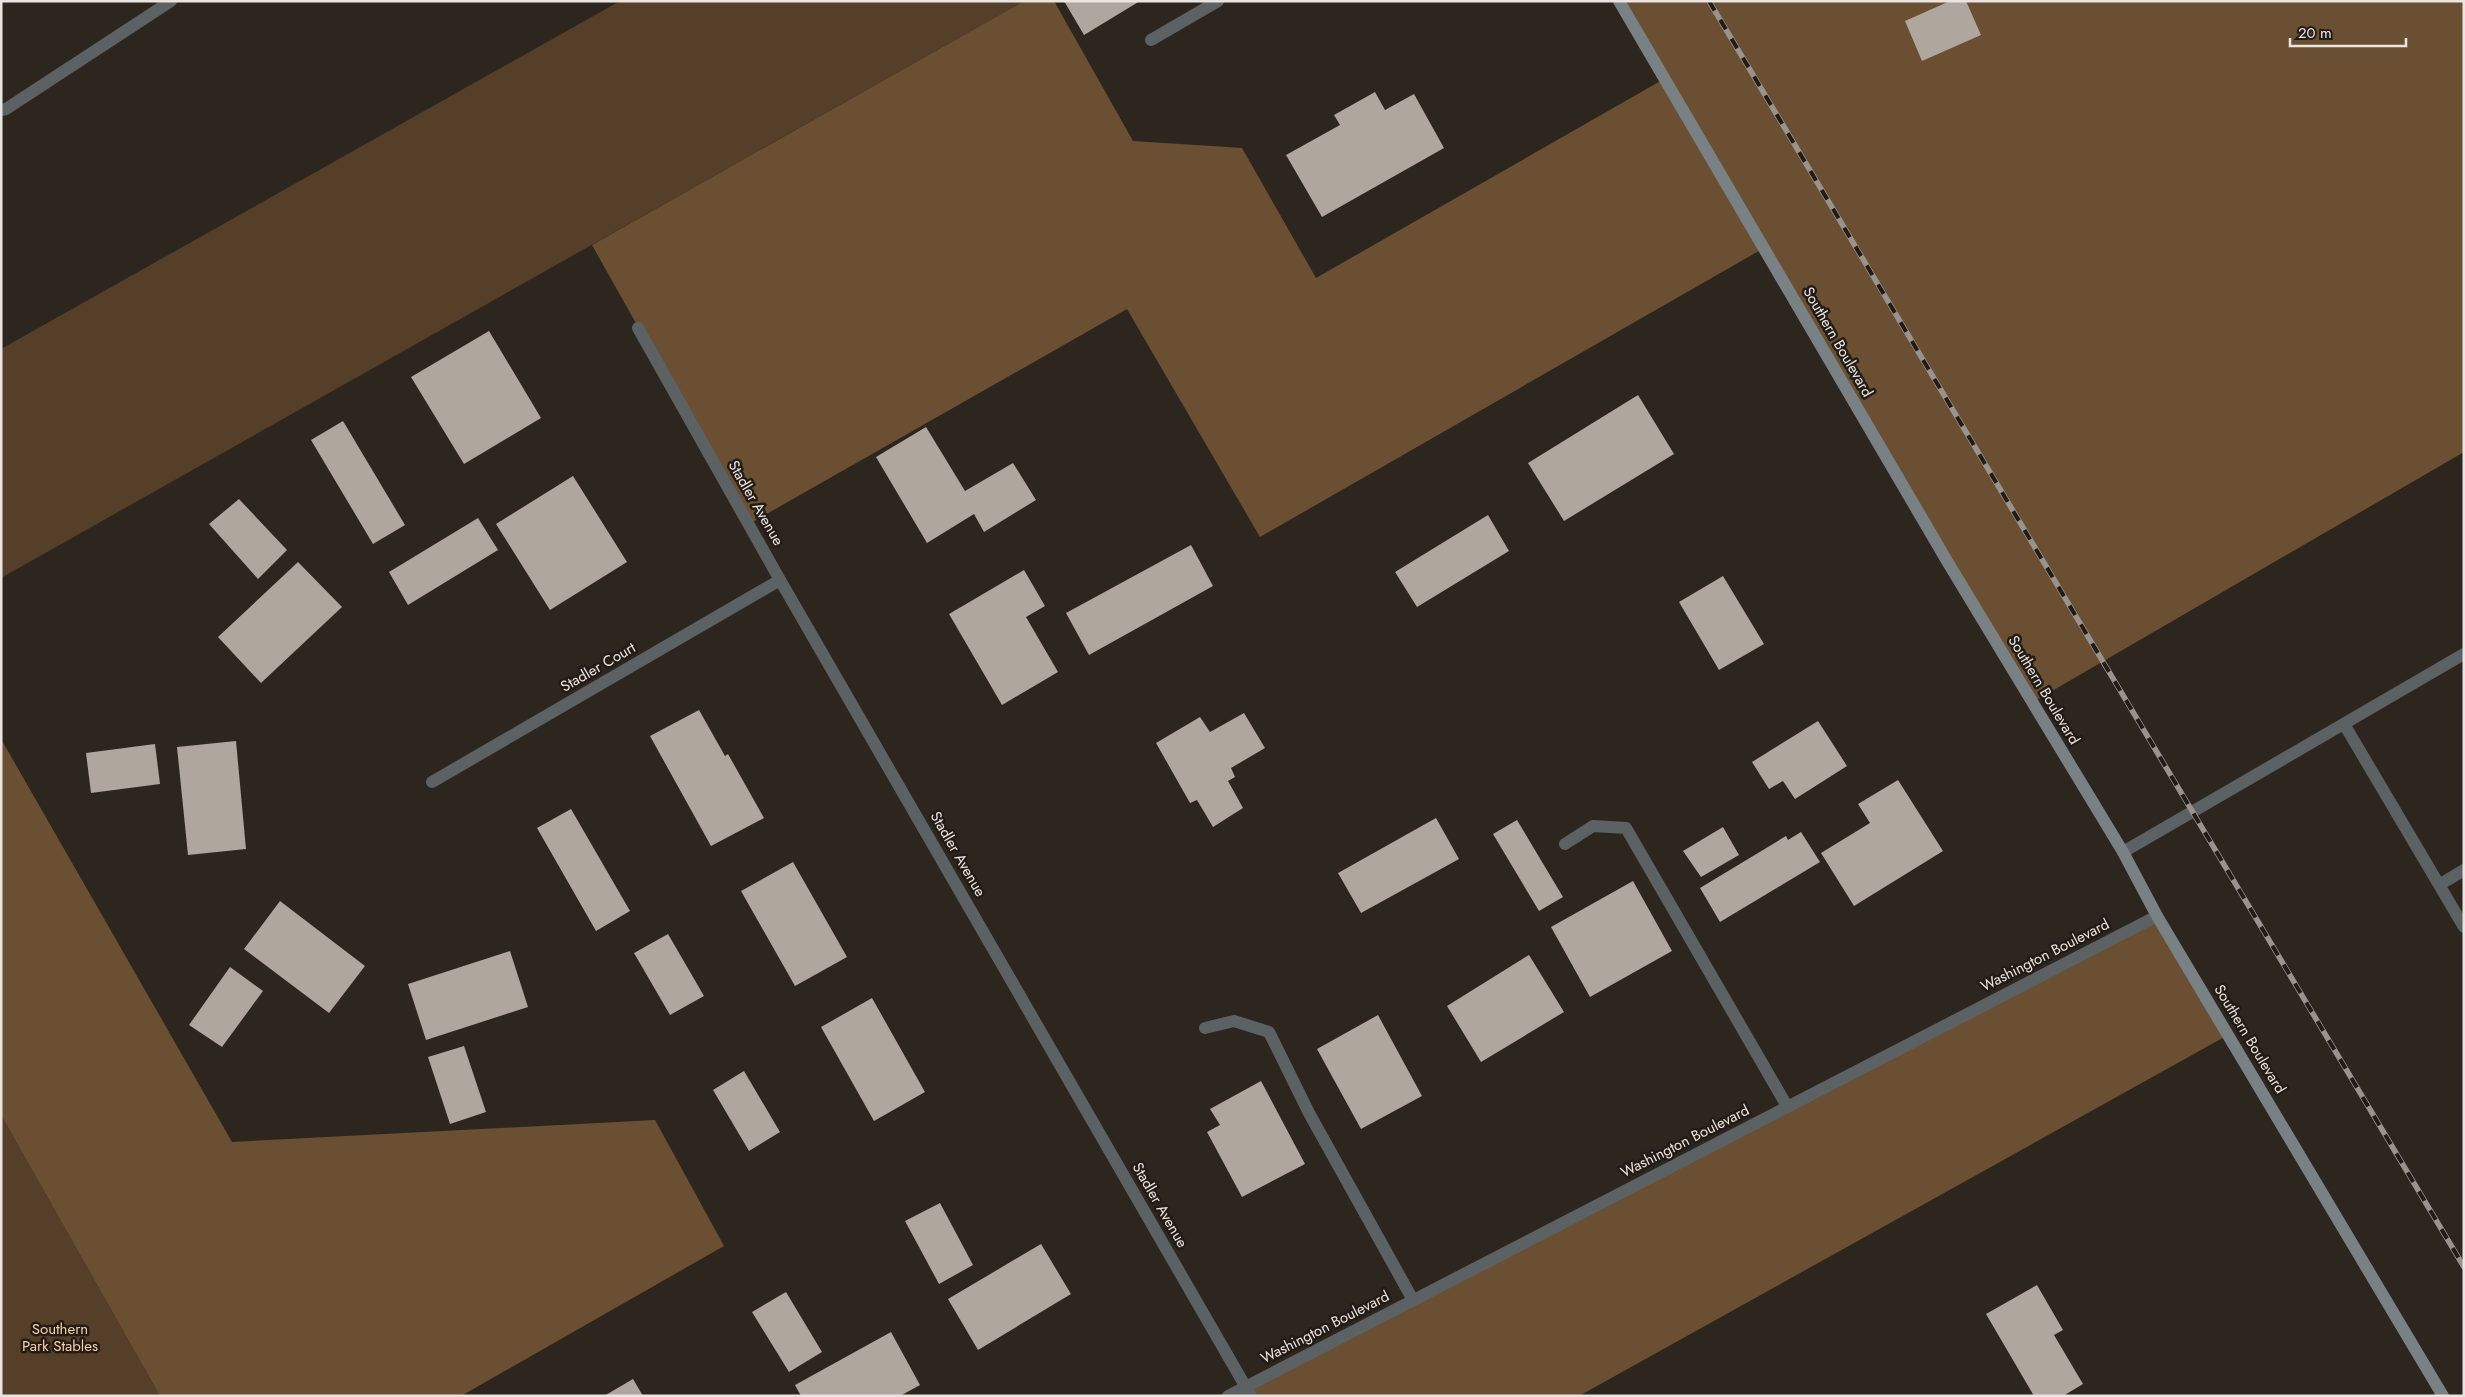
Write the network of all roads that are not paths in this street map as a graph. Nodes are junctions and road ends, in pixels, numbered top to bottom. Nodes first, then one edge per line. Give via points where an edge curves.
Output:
1 (171, 1) edge
2 (1218, 1) edge
3 (1619, 1) edge
4 (1151, 40) dead end
5 (1, 110) edge
6 (638, 328) dead end
7 (780, 580) junction
8 (2464, 654) edge
9 (2344, 724) junction
10 (432, 782) dead end
11 (1565, 844) dead end
12 (2123, 852) junction
13 (2464, 870) edge
14 (2439, 885) junction
15 (2157, 916) junction
16 (2464, 928) edge
17 (1204, 1028) dead end
18 (1787, 1106) junction
19 (1413, 1300) junction
20 (1249, 1391) edge
21 (1228, 1396) edge
22 (2443, 1396) edge

1 - 5 street
2 - 4 street
3 - 12 street, Southern Boulevard via 1942,552
6 - 7 street, Stadler Avenue
7 - 10 street, Stadler Court
7 - 20 street, Stadler Avenue
8 - 9 street
9 - 12 street
9 - 14 street
11 - 18 street via 1593,826 1626,828
12 - 15 street, Southern Boulevard
13 - 14 street
14 - 16 street
15 - 18 street, Washington Boulevard
15 - 22 street, Southern Boulevard
17 - 19 street via 1234,1021 1268,1032
18 - 19 street, Washington Boulevard
19 - 20 street, Washington Boulevard
20 - 21 street, Washington Boulevard

